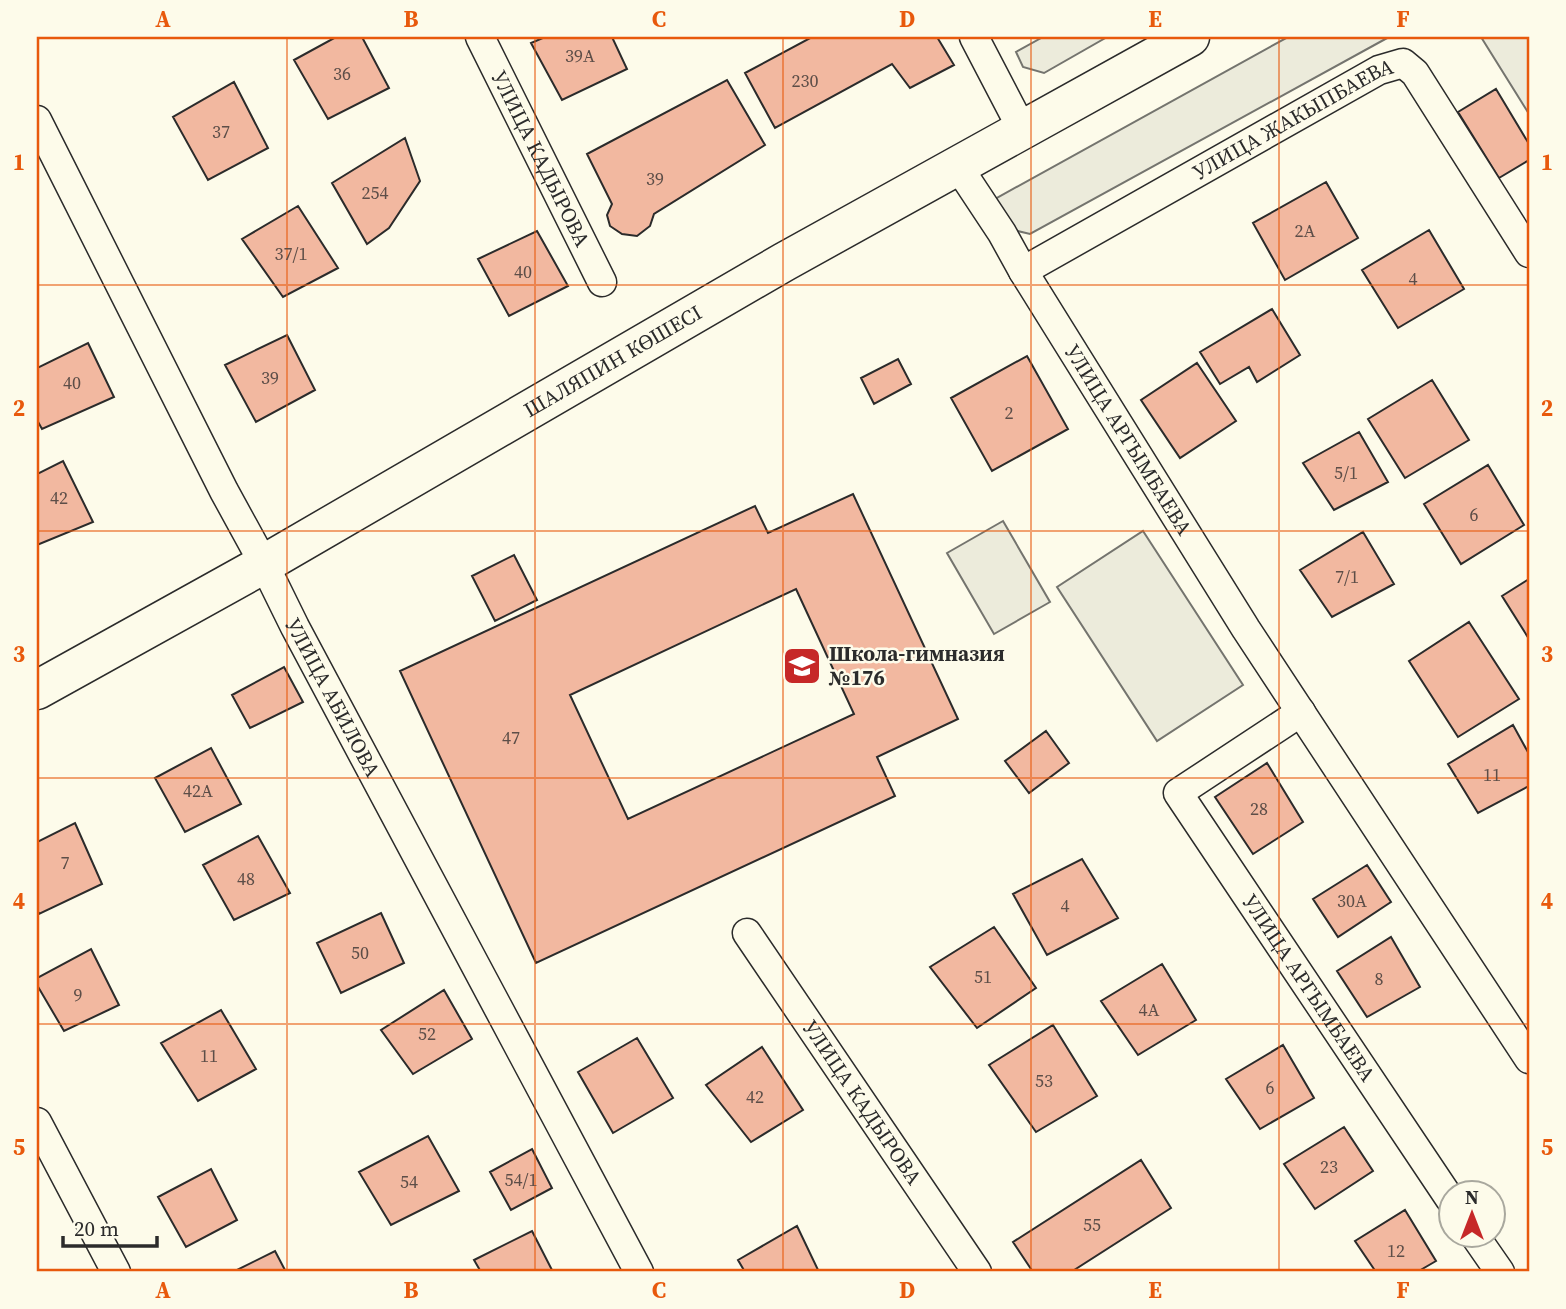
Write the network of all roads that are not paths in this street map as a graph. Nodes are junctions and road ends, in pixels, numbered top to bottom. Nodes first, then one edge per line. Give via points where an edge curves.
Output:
1 (480, 37) edge
2 (974, 37) edge
3 (1190, 37) edge
4 (37, 120) edge
5 (1022, 129) junction
6 (957, 165) junction
7 (1529, 253) edge
8 (1023, 271) junction
9 (602, 282) dead end
10 (264, 564) junction
11 (37, 690) edge
12 (1301, 712) junction
13 (747, 933) dead end
14 (1529, 1059) edge
15 (37, 1122) edge
16 (1438, 1180) edge
17 (1485, 1250) edge
18 (116, 1272) edge
19 (639, 1272) edge
20 (977, 1272) edge
21 (1500, 1272) edge

1 - 9 street, УЛИЦА КАДЫРОВА
2 - 5 street
3 - 5 main road, ШАЛЯПИН КӨШЕСІ
4 - 10 street, УЛИЦА АБИЛОВА
5 - 6 main road, ШАЛЯПИН КӨШЕСІ
6 - 8 street, УЛИЦА АРГЫМБАЕВА
6 - 10 main road, ШАЛЯПИН КӨШЕСІ
7 - 8 street, УЛИЦА ЖАКЫПБАЕВА via 1415,73 1403,63 1379,70
8 - 12 street, УЛИЦА АРГЫМБАЕВА
10 - 11 main road, ШАЛЯПИН КӨШЕСІ
10 - 19 street, УЛИЦА АБИЛОВА
12 - 14 street, УЛИЦА АРГЫМБАЕВА
12 - 16 street, УЛИЦА АРГЫМБАЕВА via 1178,793
13 - 20 street, УЛИЦА КАДЫРОВА
15 - 18 street
17 - 21 street

